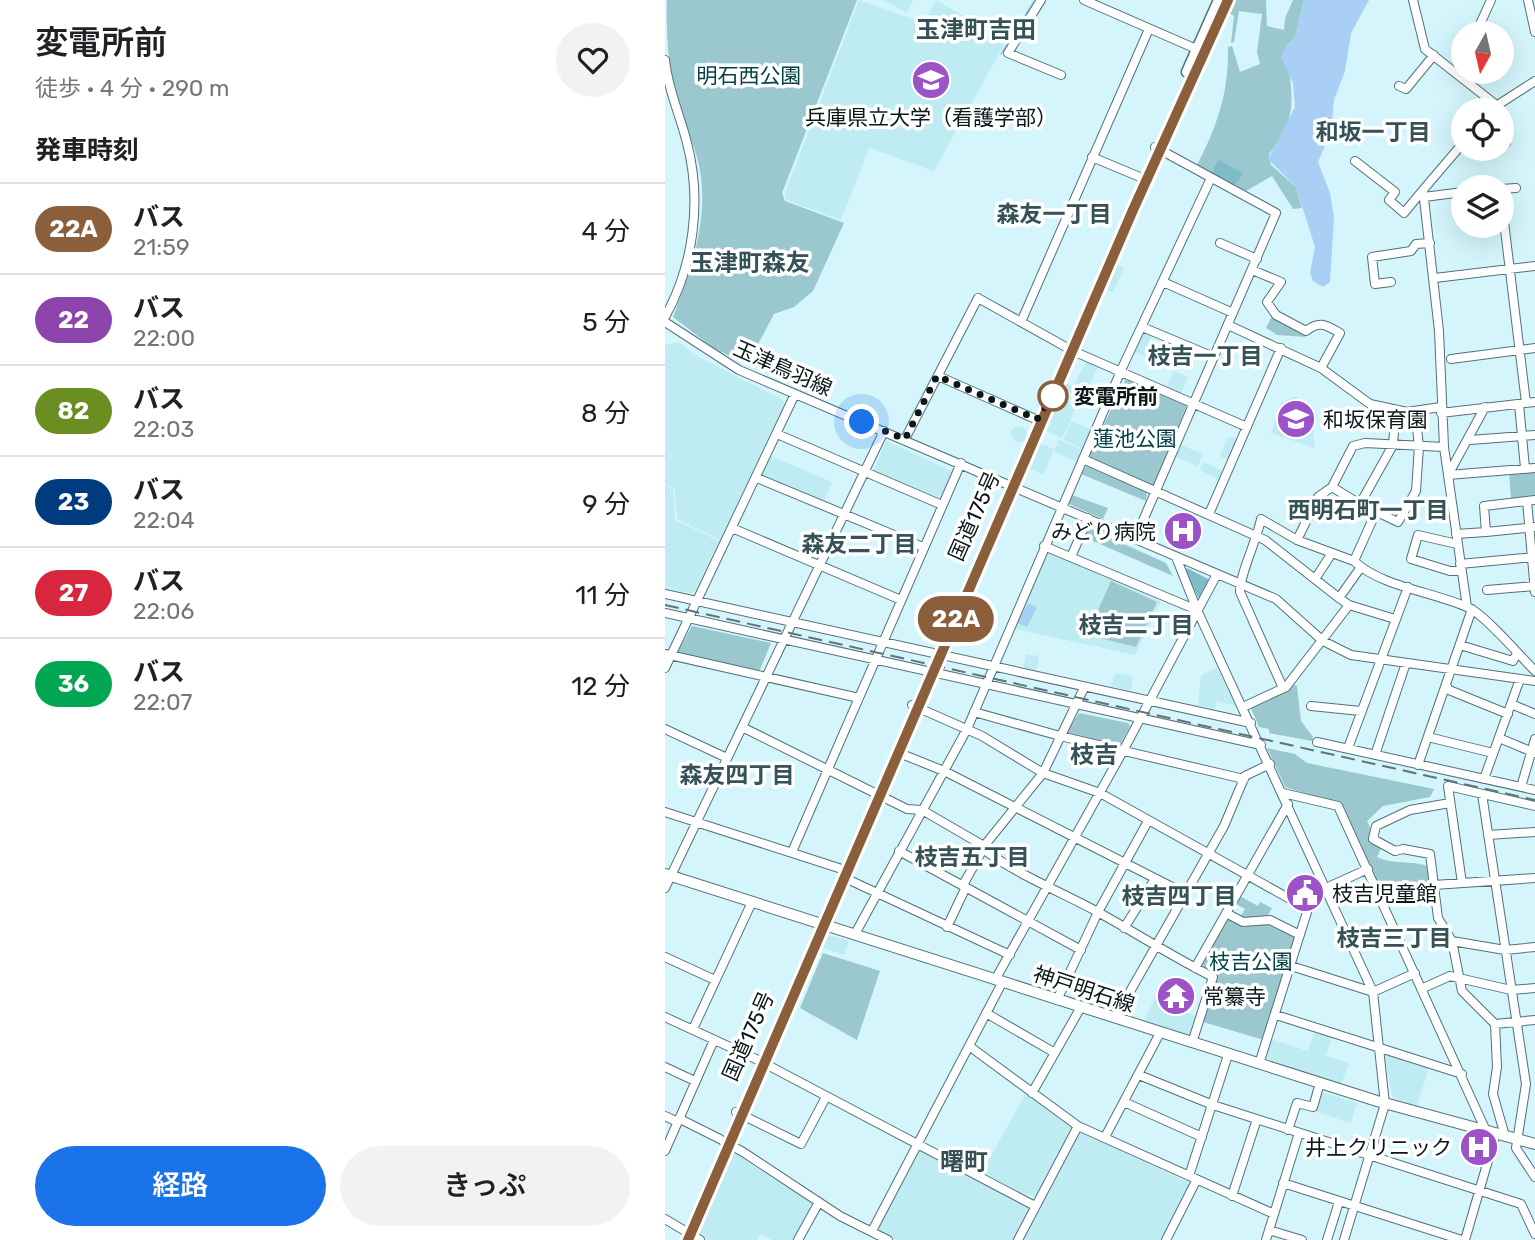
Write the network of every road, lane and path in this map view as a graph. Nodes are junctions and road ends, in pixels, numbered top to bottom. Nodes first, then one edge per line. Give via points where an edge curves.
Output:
1 (1041, 0) edge
2 (1084, 0) edge
3 (1219, 0) edge
4 (1228, 0) edge
5 (1413, 0) edge
6 (1491, 0) edge
7 (1528, 0) edge
8 (1481, 21) edge
9 (1149, 29) junction
10 (1535, 32) edge
11 (1201, 51) junction
12 (1434, 55) junction
13 (665, 60) edge
14 (1451, 67) edge
15 (1061, 75) dead end
16 (1535, 81) edge
17 (1471, 84) edge
18 (1399, 86) dead end
19 (667, 88) edge
20 (1485, 98) edge
21 (1508, 98) edge
22 (1158, 148) junction
23 (1093, 157) junction
24 (1451, 159) edge
25 (1355, 161) dead end
26 (1211, 178) junction
27 (1144, 179) junction
28 (1451, 193) edge
29 (1424, 194) junction
30 (1506, 238) edge
31 (1220, 243) dead end
32 (1430, 243) junction
33 (1257, 259) junction
34 (1535, 267) edge
35 (1509, 269) junction
36 (1252, 270) junction
37 (1435, 278) junction
38 (1163, 282) junction
39 (1391, 282) dead end
40 (1233, 313) junction
41 (665, 317) edge
42 (665, 322) edge
43 (1021, 322) junction
44 (1228, 325) junction
45 (1142, 327) junction
46 (1281, 348) junction
47 (1535, 348) edge
48 (1070, 349) junction
49 (1519, 350) junction
50 (1214, 357) junction
51 (1451, 359) dead end
52 (1321, 368) junction
53 (1121, 371) junction
54 (937, 376) junction
55 (795, 394) junction
56 (1194, 403) junction
57 (1527, 403) edge
58 (1485, 407) junction
59 (1441, 410) junction
60 (1415, 411) junction
61 (1395, 419) dead end
62 (1039, 420) junction
63 (1247, 427) junction
64 (884, 431) junction
65 (777, 434) junction
66 (1535, 435) edge
67 (1522, 437) junction
68 (905, 439) junction
69 (1470, 440) junction
70 (1393, 445) junction
71 (1419, 446) junction
72 (1444, 447) junction
73 (1083, 459) junction
74 (961, 463) junction
75 (1525, 468) junction
76 (1535, 468) edge
77 (865, 471) junction
78 (1448, 475) junction
79 (757, 478) junction
80 (1011, 486) junction
81 (1332, 487) junction
82 (1156, 492) junction
83 (1531, 501) edge
84 (1360, 504) junction
85 (942, 505) junction
86 (1062, 507) junction
87 (1375, 512) junction
88 (844, 514) junction
89 (1209, 514) junction
90 (1088, 519) junction
91 (1532, 527) edge
92 (732, 528) junction
93 (1486, 531) junction
94 (1456, 534) junction
95 (1257, 536) junction
96 (1135, 539) junction
97 (1297, 540) junction
98 (1457, 544) junction
99 (1044, 546) junction
100 (923, 547) junction
101 (1332, 553) junction
102 (1176, 557) junction
103 (1533, 557) edge
104 (1071, 558) junction
105 (1358, 564) junction
106 (819, 565) junction
107 (1460, 568) junction
108 (1217, 574) junction
109 (1315, 579) junction
110 (1240, 584) junction
111 (1408, 587) junction
112 (1535, 587) edge
113 (1487, 590) dead end
114 (1535, 592) edge
115 (665, 594) edge
116 (1339, 598) junction
117 (901, 600) junction
118 (697, 601) junction
119 (1349, 605) junction
120 (1470, 608) junction
121 (1197, 610) junction
122 (665, 613) edge
123 (689, 618) junction
124 (1395, 619) junction
125 (791, 622) junction
126 (783, 639) junction
127 (1322, 641) junction
128 (883, 642) junction
129 (1459, 645) junction
130 (1517, 653) junction
131 (668, 654) edge
132 (938, 654) junction
133 (876, 659) junction
134 (1380, 660) junction
135 (1406, 663) junction
136 (992, 667) junction
137 (665, 668) edge
138 (1451, 669) junction
139 (931, 671) junction
140 (1535, 671) edge
141 (765, 677) junction
142 (1520, 680) junction
143 (1535, 681) edge
144 (985, 684) junction
145 (1446, 685) junction
146 (1084, 688) junction
147 (1283, 688) junction
148 (859, 698) junction
149 (1147, 702) junction
150 (1511, 704) junction
151 (1076, 705) junction
152 (916, 706) junction
153 (1311, 706) dead end
154 (1243, 707) junction
155 (1361, 711) junction
156 (974, 712) junction
157 (1508, 714) junction
158 (1535, 714) edge
159 (1140, 719) junction
160 (1251, 723) junction
161 (742, 727) junction
162 (665, 729) edge
163 (967, 729) junction
164 (1060, 736) junction
165 (1428, 737) junction
166 (1499, 738) junction
167 (1535, 739) edge
168 (1317, 742) dead end
169 (1261, 745) junction
170 (1348, 748) junction
171 (1123, 751) junction
172 (898, 753) junction
173 (1493, 753) junction
174 (1534, 753) edge
175 (1375, 755) junction
176 (727, 758) junction
177 (1270, 764) junction
178 (1418, 765) junction
179 (827, 767) junction
180 (944, 771) junction
181 (1043, 773) junction
182 (1244, 779) junction
183 (1484, 779) junction
184 (1521, 787) junction
185 (1535, 790) edge
186 (878, 793) junction
187 (1100, 793) junction
188 (1283, 793) junction
189 (1482, 794) junction
190 (1450, 803) junction
191 (1288, 804) junction
192 (1535, 806) edge
193 (1014, 808) junction
194 (922, 810) junction
195 (665, 812) edge
196 (1148, 821) junction
197 (697, 822) junction
198 (1535, 832) edge
199 (1488, 835) junction
200 (1074, 839) junction
201 (984, 848) junction
202 (899, 851) junction
203 (792, 852) junction
204 (1207, 855) junction
205 (1125, 864) junction
206 (1368, 869) junction
207 (844, 873) junction
208 (668, 875) edge
209 (1246, 876) junction
210 (1535, 878) edge
211 (1155, 879) junction
212 (1495, 881) junction
213 (1462, 883) junction
214 (1434, 885) junction
215 (964, 886) junction
216 (1048, 886) junction
217 (665, 888) edge
218 (1326, 888) junction
219 (1184, 893) junction
220 (877, 894) junction
221 (752, 902) junction
222 (1308, 909) junction
223 (1098, 912) junction
224 (1226, 913) junction
225 (1029, 921) junction
226 (821, 924) junction
227 (947, 927) junction
228 (1124, 928) junction
229 (855, 934) junction
230 (1300, 935) junction
231 (1452, 941) junction
232 (1535, 947) edge
233 (1156, 948) junction
234 (1081, 950) junction
235 (1505, 950) junction
236 (1010, 955) junction
237 (665, 957) edge
238 (1291, 966) junction
239 (1195, 968) junction
240 (1415, 973) junction
241 (1460, 977) junction
242 (715, 980) junction
243 (998, 981) junction
244 (1535, 988) edge
245 (1421, 989) junction
246 (1511, 990) junction
247 (1373, 992) junction
248 (1056, 1000) junction
249 (1081, 1007) junction
250 (986, 1013) junction
251 (1276, 1015) junction
252 (665, 1017) edge
253 (1115, 1018) junction
254 (1535, 1020) edge
255 (1516, 1022) junction
256 (1496, 1024) junction
257 (693, 1029) junction
258 (1160, 1033) junction
259 (714, 1041) junction
260 (1192, 1043) junction
261 (969, 1046) junction
262 (1380, 1049) junction
263 (1055, 1053) junction
264 (1228, 1055) junction
265 (761, 1062) junction
266 (1259, 1064) junction
267 (665, 1067) edge
268 (1139, 1074) junction
269 (1462, 1074) junction
270 (695, 1082) junction
271 (1320, 1083) junction
272 (1531, 1084) edge
273 (1032, 1093) junction
274 (826, 1097) junction
275 (1124, 1102) junction
276 (1385, 1104) junction
277 (1213, 1105) junction
278 (739, 1113) junction
279 (665, 1116) edge
280 (1257, 1119) junction
281 (681, 1122) junction
282 (1079, 1126) junction
283 (1288, 1130) junction
284 (1299, 1133) junction
285 (1495, 1133) junction
286 (1105, 1137) junction
287 (1202, 1137) junction
288 (1518, 1140) junction
289 (724, 1142) junction
290 (1535, 1144) edge
291 (917, 1145) junction
292 (665, 1151) edge
293 (1370, 1155) junction
294 (1535, 1177) edge
295 (1193, 1179) junction
296 (1283, 1183) junction
297 (1480, 1190) junction
298 (1232, 1196) junction
299 (819, 1202) junction
300 (1339, 1202) junction
301 (1035, 1206) junction
302 (1355, 1207) junction
303 (1273, 1214) junction
304 (665, 1219) edge
305 (1269, 1230) junction
306 (872, 1231) junction
307 (1535, 1234) edge
308 (689, 1237) edge
309 (798, 1240) edge
310 (888, 1240) edge
311 (1018, 1240) edge
312 (1166, 1240) edge
313 (1266, 1240) edge
314 (1301, 1240) edge
315 (1327, 1240) edge
316 (1344, 1240) edge
317 (1464, 1240) edge

1 - 15 street via 1008,52
2 - 9 street
3 - 11 highway, 国道175号
4 - 11 highway, 国道175号
5 - 12 street via 1425,49
6 - 8 street
7 - 10 street
9 - 11 street
9 - 23 street
11 - 22 highway, 国道175号
12 - 14 street
12 - 18 street via 1406,89
13 - 19 street
16 - 21 street
17 - 20 street
19 - 41 street via 687,142 697,188 688,254
22 - 26 street
22 - 27 highway, 国道175号
23 - 27 street
23 - 43 street
24 - 29 street
25 - 29 street via 1395,192 1389,200 1404,213
26 - 33 street via 1276,213
26 - 38 street
27 - 48 highway, 国道175号
28 - 29 street
29 - 32 street
30 - 35 street
31 - 33 street
32 - 37 street
32 - 39 street via 1372,257 1375,284
33 - 36 street
34 - 35 street
35 - 37 street
35 - 49 street
36 - 40 street
36 - 52 street via 1280,282 1267,302 1276,315 1306,331 1325,323 1341,333
37 - 59 street
38 - 40 street
38 - 45 street
40 - 44 street
42 - 55 street, 玉津鳥羽線 via 724,362
43 - 48 street
43 - 54 street via 978,298
44 - 46 street
44 - 50 street
45 - 50 street
45 - 53 street
46 - 52 street
46 - 63 street
47 - 49 street
48 - 53 street
48 - 62 highway, 国道175号
49 - 51 street
49 - 57 street
50 - 56 street
52 - 60 street via 1370,404
53 - 56 street
53 - 73 street
54 - 62 street
54 - 68 street
55 - 64 street, 玉津鳥羽線
55 - 65 street
56 - 63 street
56 - 82 street
57 - 58 street
57 - 67 street
58 - 59 street
58 - 69 street
59 - 60 street
59 - 72 street
60 - 71 street
61 - 70 street
62 - 80 highway, 国道175号
63 - 89 street
64 - 68 street, 玉津鳥羽線
64 - 77 street
65 - 77 street
65 - 79 street
66 - 67 street
67 - 69 street
67 - 75 street
68 - 74 street, 玉津鳥羽線
69 - 78 street
70 - 71 street
70 - 81 street via 1353,446
70 - 84 street
71 - 72 street
71 - 87 street via 1416,491 1398,522
72 - 78 street
73 - 82 street
73 - 86 street
74 - 80 street, 玉津鳥羽線
74 - 85 street
75 - 76 street
75 - 78 street
77 - 85 street
77 - 88 street
78 - 94 street
79 - 88 street
79 - 92 street
80 - 86 street, 玉津鳥羽線
80 - 132 highway, 国道175号
81 - 84 street
81 - 97 street via 1318,497
82 - 89 street
82 - 96 street
83 - 91 street
83 - 93 street via 1484,506
84 - 87 street
85 - 100 street
86 - 90 street, 玉津鳥羽線
86 - 99 street
87 - 105 street
88 - 100 street
88 - 106 street
89 - 95 street
90 - 96 street, 玉津鳥羽線
90 - 104 street
91 - 93 street
91 - 103 street
92 - 106 street
92 - 118 street
93 - 94 street
94 - 98 street
95 - 97 street via 1261,519
95 - 109 street
95 - 110 street
96 - 102 street, 玉津鳥羽線
97 - 101 street
98 - 107 street
98 - 107 street via 1418,534 1411,559 1450,571
99 - 104 street
99 - 136 street
100 - 117 street
101 - 105 street
101 - 109 street
102 - 108 street, 玉津鳥羽線
102 - 121 street
103 - 107 street
103 - 112 street
104 - 121 street
105 - 111 street
105 - 116 street
106 - 117 street
106 - 125 street
107 - 120 street
108 - 110 street, 玉津鳥羽線
108 - 121 street
109 - 116 street
110 - 127 street, 玉津鳥羽線 via 1276,599
110 - 147 street
111 - 120 street
111 - 124 street
112 - 113 street
112 - 114 street
115 - 118 street
116 - 119 street
117 - 128 street
118 - 123 street
118 - 125 street
119 - 124 street
119 - 127 street
120 - 129 street
120 - 130 street
121 - 149 street
121 - 154 street
122 - 123 street
123 - 126 street
123 - 131 street
124 - 134 street
125 - 126 street
125 - 128 street
126 - 133 street
126 - 141 street
127 - 134 street, 玉津鳥羽線 via 1351,655
127 - 147 street
128 - 132 street
128 - 133 street
129 - 130 street via 1513,660
129 - 138 street
130 - 140 street
131 - 137 street
131 - 141 street
132 - 136 street
132 - 139 highway, 国道175号
133 - 139 street
133 - 148 street
134 - 135 street, 玉津鳥羽線
134 - 155 street
135 - 138 street, 玉津鳥羽線
135 - 175 street
136 - 144 street
136 - 146 street
138 - 142 street, 玉津鳥羽線
138 - 145 street
139 - 144 street
139 - 152 highway, 国道175号
141 - 148 street
141 - 161 street
142 - 143 street, 玉津鳥羽線
142 - 150 street
144 - 151 street
144 - 156 street
145 - 157 street
145 - 165 street
146 - 149 street
146 - 151 street
147 - 154 street
148 - 179 street
149 - 159 street
149 - 160 street
150 - 157 street
150 - 158 street
151 - 159 street
151 - 164 street
152 - 163 street
152 - 172 highway, 国道175号
152 - 186 highway, 国道175号
153 - 155 street
154 - 160 street
155 - 170 street
156 - 163 street
156 - 164 street
157 - 166 street
159 - 169 street
159 - 171 street
160 - 169 street
161 - 176 street
161 - 179 street
162 - 176 street
163 - 180 street
163 - 181 street
164 - 171 street
164 - 181 street
165 - 173 street
165 - 178 street
166 - 173 street
166 - 174 street
167 - 174 street
168 - 170 street
169 - 177 street
170 - 175 street
171 - 182 street
171 - 187 street
172 - 180 street
172 - 186 highway, 国道175号
173 - 183 street
174 - 184 street
175 - 178 street
176 - 197 street
177 - 182 street
177 - 188 street
178 - 183 street
179 - 186 street
179 - 203 street
180 - 193 street
180 - 194 street
181 - 187 street
181 - 193 street
182 - 204 street
183 - 184 street
184 - 185 street
186 - 194 street via 907,808
186 - 207 highway, 国道175号
187 - 196 street
187 - 200 street
188 - 191 street
188 - 206 street via 1338,806
189 - 190 street via 1448,786
189 - 192 street
189 - 199 street
190 - 213 street
190 - 214 street via 1410,810 1376,826 1373,839 1395,851 1430,854
191 - 209 street
191 - 218 street
193 - 200 street
193 - 201 street
194 - 201 street
194 - 202 street
195 - 197 street
196 - 204 street
196 - 205 street
197 - 203 street
197 - 208 street
198 - 199 street
199 - 212 street
200 - 205 street
200 - 216 street
201 - 215 street
201 - 216 street via 1009,867
202 - 215 street
202 - 220 street
203 - 207 street
204 - 209 street
204 - 219 street
205 - 211 street
205 - 223 street
206 - 218 street
206 - 240 street
207 - 220 street
207 - 226 highway, 国道175号
208 - 217 street
208 - 221 main road, 神戸明石線
209 - 222 street
209 - 224 street
210 - 212 street
211 - 219 street
211 - 228 street
212 - 213 street
212 - 235 street
213 - 214 street
214 - 231 street via 1438,918
215 - 225 street
215 - 227 street
216 - 223 street
216 - 225 street
218 - 222 street
218 - 247 street
219 - 233 street
220 - 227 street
220 - 229 street
221 - 226 main road, 神戸明石線
221 - 242 street
222 - 230 street
223 - 228 street
223 - 234 street
224 - 230 street via 1243,922 1270,920
224 - 239 street
225 - 234 street
225 - 236 street
226 - 229 main road, 神戸明石線
226 - 265 highway, 国道175号
227 - 236 street
228 - 233 street
229 - 243 main road, 神戸明石線
230 - 238 street
231 - 235 street
231 - 241 street
232 - 235 street
233 - 239 street
233 - 253 street
234 - 248 street
235 - 246 street
236 - 243 street
237 - 242 street
238 - 247 street
238 - 251 street
239 - 260 street via 1213,977
240 - 245 street
240 - 247 street
241 - 245 street via 1450,976
241 - 246 street
241 - 256 street via 1462,991
242 - 257 street
243 - 248 main road, 神戸明石線
243 - 250 street
244 - 246 street
245 - 269 street
246 - 255 street
247 - 262 street
248 - 249 main road, 神戸明石線
249 - 253 main road, 神戸明石線
249 - 263 street
250 - 261 street
250 - 263 street
251 - 262 street
251 - 266 street
252 - 257 street
253 - 258 main road, 神戸明石線
254 - 255 street
255 - 256 street
255 - 272 street
256 - 285 street
257 - 259 street
258 - 260 main road, 神戸明石線
258 - 268 street
259 - 265 street
259 - 270 street
260 - 264 main road, 神戸明石線
261 - 273 street
261 - 291 street
262 - 269 street
262 - 276 street
263 - 273 street
264 - 266 main road, 神戸明石線
264 - 277 street
265 - 274 street
265 - 278 highway, 国道175号
266 - 271 main road, 神戸明石線
267 - 270 street
268 - 275 street
268 - 277 street
269 - 285 street
270 - 281 street
271 - 276 main road, 神戸明石線
271 - 283 street via 1313,1107 1297,1103
272 - 288 street
273 - 282 street
274 - 278 street via 801,1144
274 - 291 street
275 - 286 street
275 - 287 street
276 - 285 main road, 神戸明石線
276 - 293 street
277 - 280 street
277 - 287 street
278 - 289 highway, 国道175号
279 - 281 street
280 - 283 street
280 - 298 street
281 - 289 street
281 - 292 street
282 - 286 street
282 - 301 street
283 - 284 street
284 - 293 street
284 - 296 street
285 - 288 main road, 神戸明石線
285 - 297 street
286 - 295 street
287 - 295 street
288 - 290 main road, 神戸明石線
288 - 294 street via 1516,1148
289 - 299 street
289 - 308 highway, 国道175号
291 - 301 street
291 - 306 street
293 - 297 street
293 - 302 street
295 - 298 street
295 - 312 street
296 - 300 street
296 - 303 street
297 - 307 street via 1521,1204
297 - 317 street
298 - 303 street
299 - 306 street
299 - 309 street
300 - 302 street
300 - 315 street
301 - 311 street
302 - 316 street
302 - 317 street
303 - 305 street
304 - 308 street
305 - 313 street
305 - 314 street
306 - 310 street

